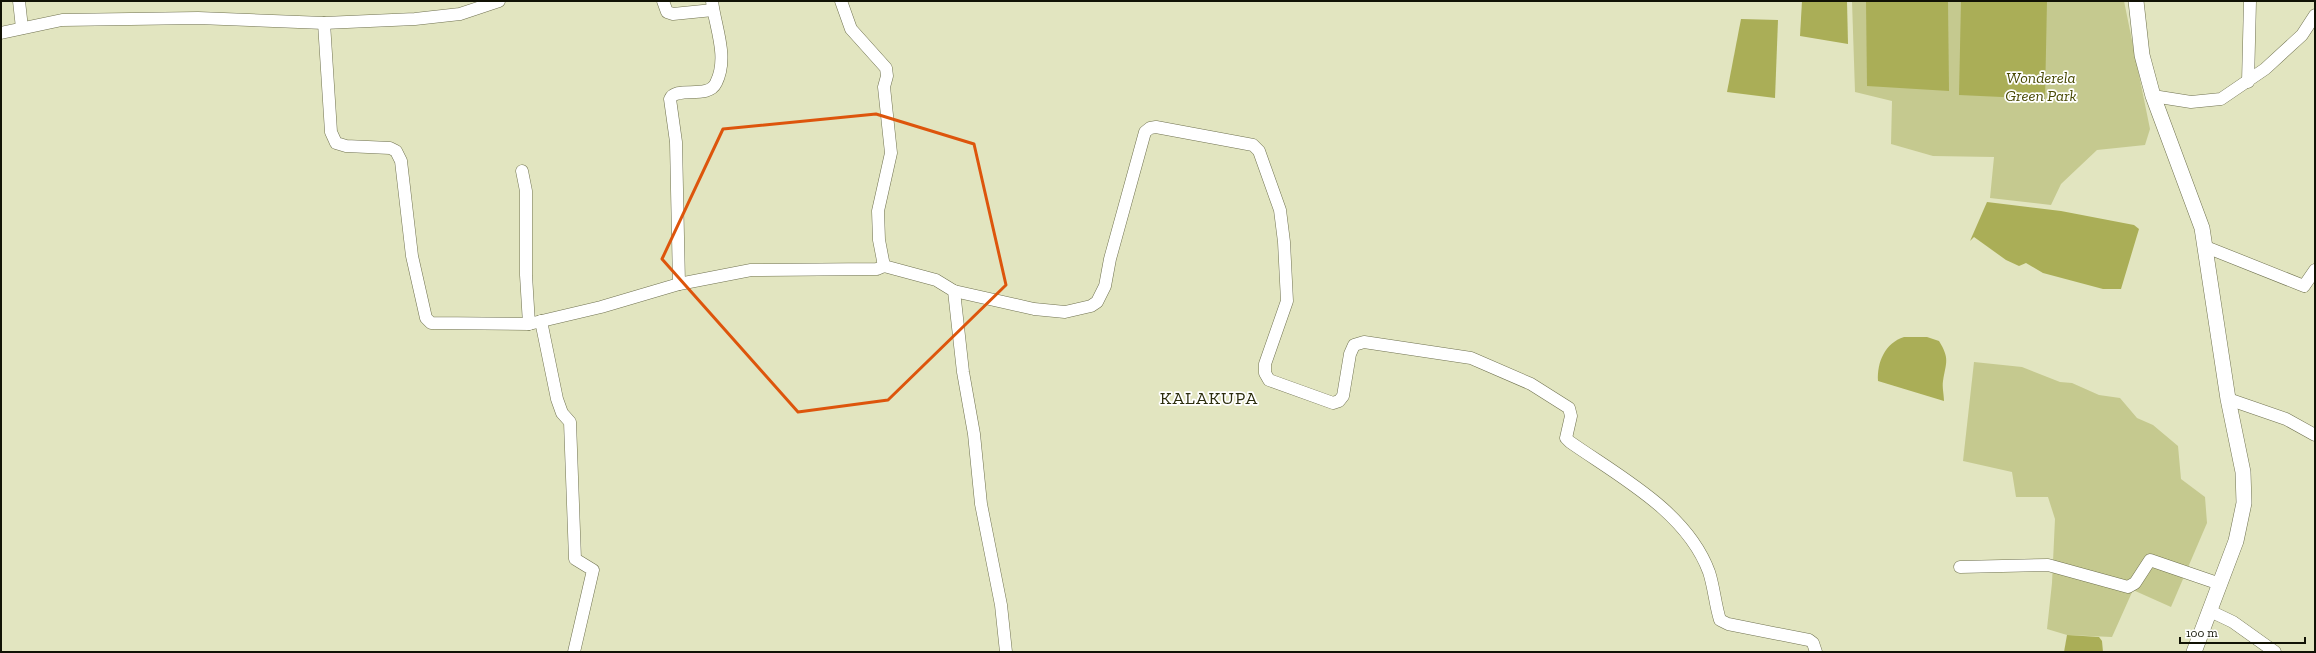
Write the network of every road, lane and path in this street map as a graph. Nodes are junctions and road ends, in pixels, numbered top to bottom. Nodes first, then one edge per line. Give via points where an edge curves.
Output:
1 (19, 1) edge
2 (499, 1) edge
3 (663, 1) edge
4 (841, 1) edge
5 (2136, 1) edge
6 (2250, 1) edge
7 (712, 6) edge
8 (2315, 15) edge
9 (324, 23) junction
10 (22, 28) junction
11 (1, 33) edge
12 (2248, 82) junction
13 (2153, 96) junction
14 (522, 171) dead end
15 (2206, 246) junction
16 (884, 266) junction
17 (2315, 270) edge
18 (679, 284) junction
19 (954, 291) junction
20 (541, 321) junction
21 (529, 324) junction
22 (2228, 398) junction
23 (2315, 435) edge
24 (1960, 567) dead end
25 (2220, 584) junction
26 (2210, 611) junction
27 (574, 652) edge
28 (1006, 652) edge
29 (1816, 652) edge
30 (2194, 652) edge
31 (2275, 652) edge

1 - 10 street
2 - 9 street via 460,14
3 - 7 street via 667,12 673,14
4 - 16 street via 851,29 886,68 884,87 891,153 878,211 879,240
5 - 13 main road via 2142,55
6 - 12 street
7 - 18 street via 721,45 720,73 715,85 705,91 676,93 670,99 677,149
8 - 12 street via 2302,35
9 - 10 street via 198,18 62,20
9 - 21 street via 331,132 336,143 346,146 390,148 396,151 401,161 412,256 426,318 431,323 440,324
10 - 11 street
12 - 13 street via 2221,99 2191,102
13 - 15 main road via 2183,173
14 - 21 street via 526,191
15 - 17 street via 2304,286
15 - 22 main road
16 - 18 street via 877,269 751,270
16 - 19 street via 936,280
18 - 20 street via 601,307
19 - 28 street via 962,372 974,434 981,504 1001,605
19 - 29 street via 1034,309 1065,312 1091,306 1097,302 1105,286 1145,132 1156,127 1253,145 1259,151 1280,210 1284,242 1287,301 1266,364 1269,380 1333,403 1339,401 1343,396 1350,354 1354,345 1364,342 1472,358 1531,384 1569,408 1571,416 1566,438 1570,442 1667,511 1692,539 1709,572 1720,620 1728,624 1809,640
20 - 21 street
20 - 27 street via 557,398 562,413 570,422 576,559 593,570
22 - 23 street via 2286,418
22 - 25 main road via 2243,472 2244,503 2236,541
24 - 25 street via 2048,565 2128,587 2135,583 2150,560
25 - 26 main road
26 - 30 main road
26 - 31 street via 2233,622

